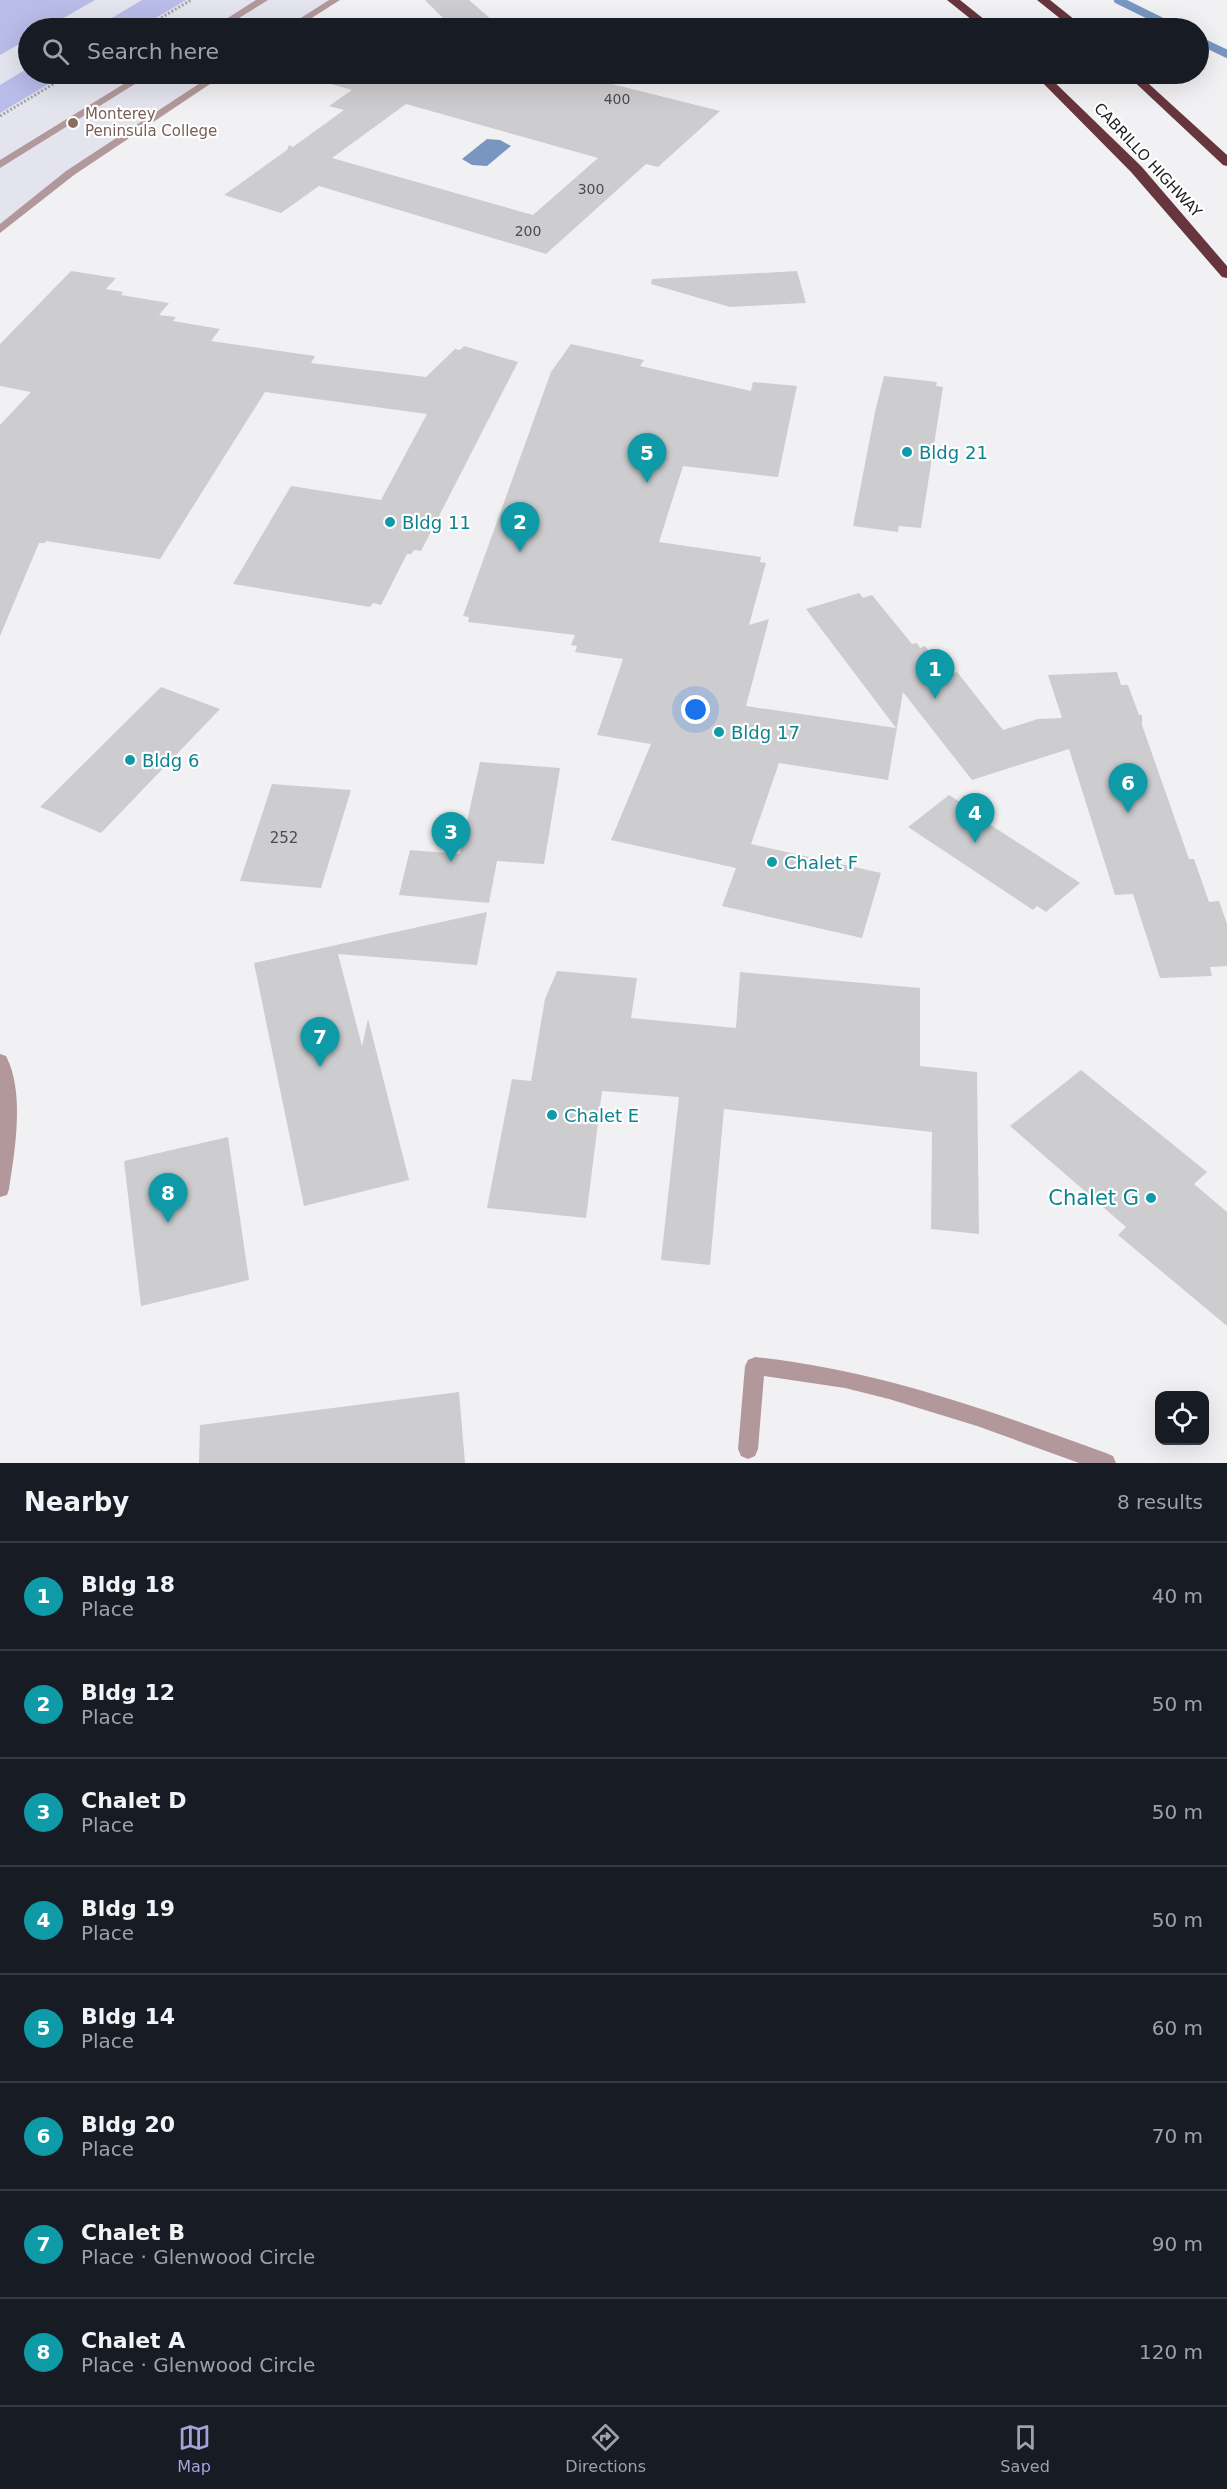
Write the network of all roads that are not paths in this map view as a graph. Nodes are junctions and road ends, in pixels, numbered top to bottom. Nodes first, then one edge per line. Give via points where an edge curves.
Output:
1 (263, 0) edge
2 (336, 0) edge
3 (953, 0) edge
4 (1043, 0) edge
5 (233, 18) edge
6 (306, 18) edge
7 (976, 18) edge
8 (1066, 18) edge
9 (130, 84) edge
10 (205, 84) edge
11 (1050, 84) edge
12 (1143, 84) edge
13 (1227, 162) edge
14 (0, 165) edge
15 (0, 230) edge
16 (1227, 274) edge
17 (0, 1061) edge
18 (0, 1189) edge
19 (748, 1449) dead end
20 (1106, 1463) edge

1 - 5 street
2 - 6 street
3 - 7 highway
4 - 8 highway
9 - 14 street
10 - 15 street via 70,173
11 - 16 highway, CABRILLO HIGHWAY via 1136,168
12 - 13 highway
17 - 18 street via 7,1084 8,1119
19 - 20 street via 755,1366 796,1369 862,1383 941,1405

